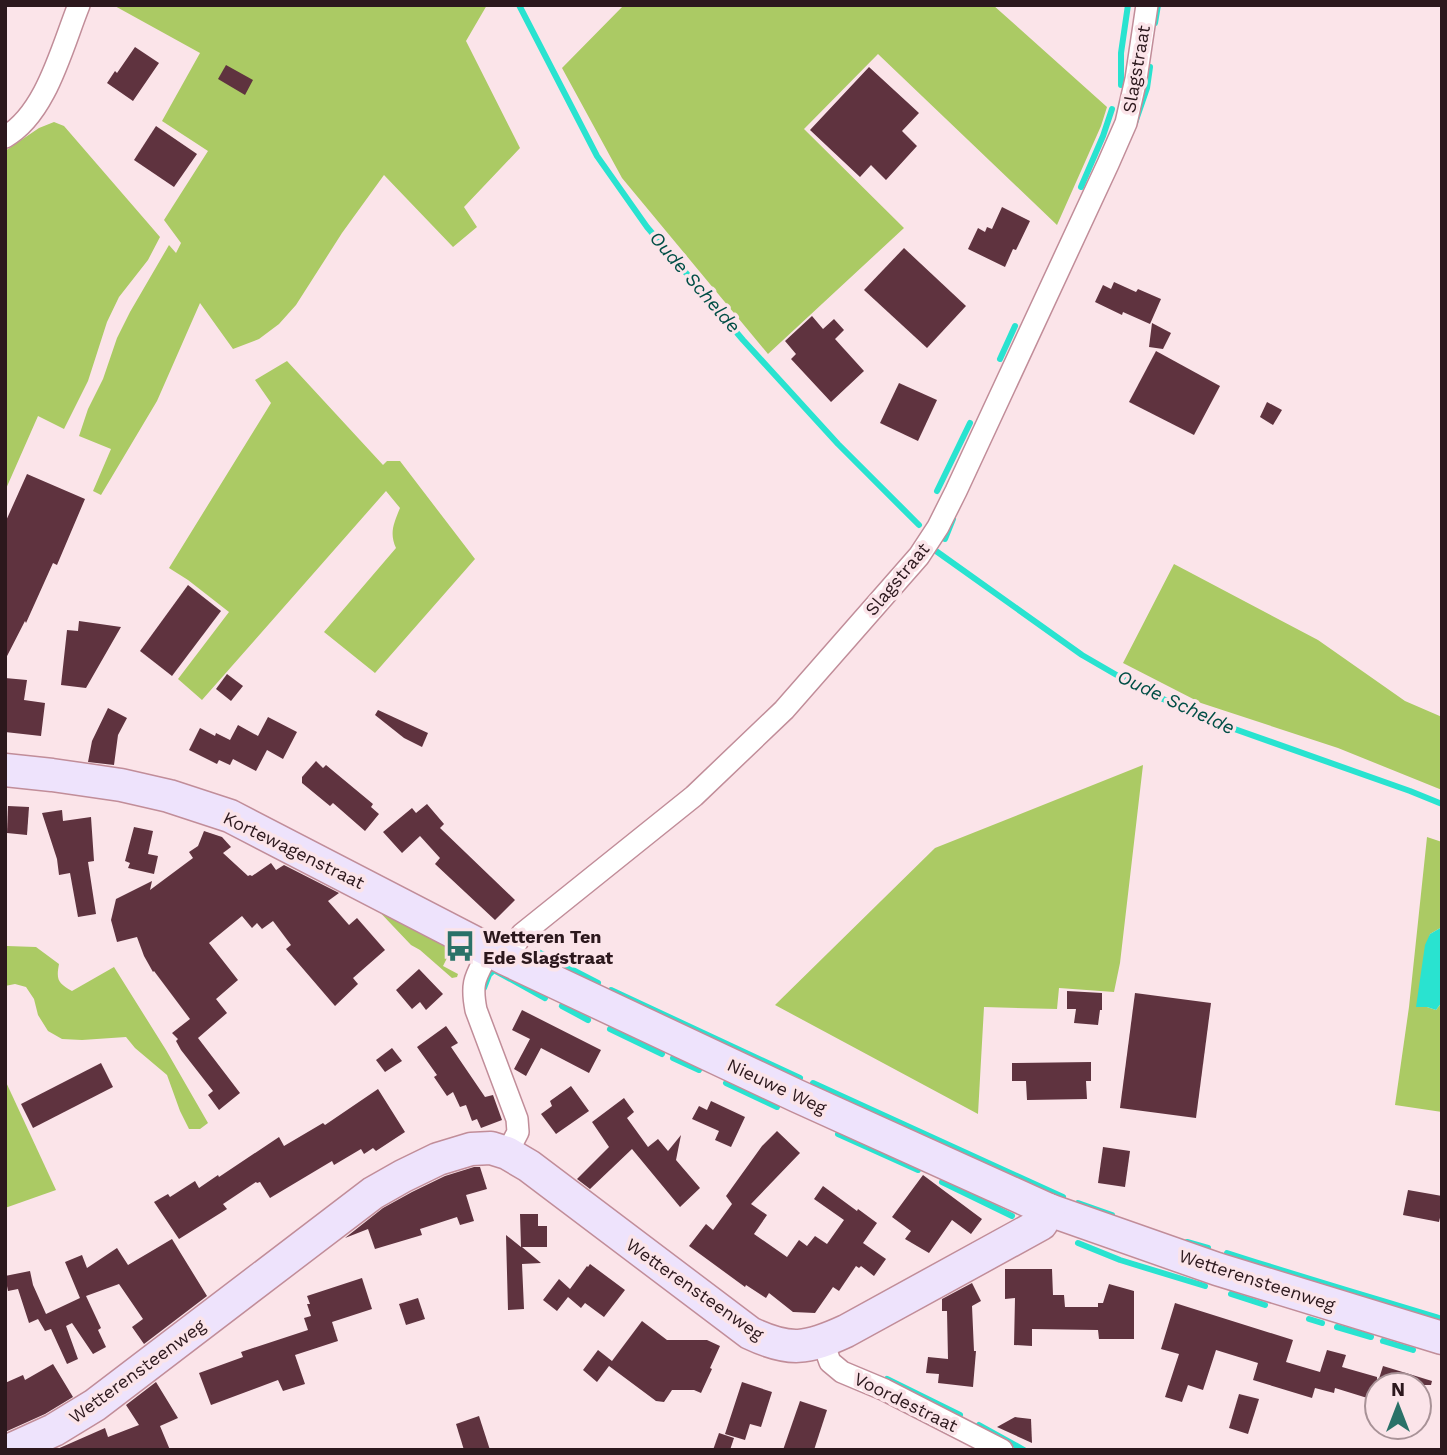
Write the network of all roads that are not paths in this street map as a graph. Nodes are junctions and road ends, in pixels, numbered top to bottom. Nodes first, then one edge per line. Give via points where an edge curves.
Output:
1 (79, 5) edge
2 (1147, 5) edge
3 (5, 137) edge
4 (5, 770) edge
5 (498, 954) junction
6 (507, 1153) junction
7 (1049, 1210) junction
8 (1442, 1338) edge
9 (823, 1342) junction
10 (10, 1450) edge
11 (1002, 1450) edge

1 - 3 street via 43,96 26,121
2 - 5 street, Slagstraat via 1126,123 956,491 919,556 784,710 694,796
4 - 5 street, Kortewagenstraat via 121,785 230,816
5 - 6 street via 475,978 473,987 476,1010 517,1118 518,1132
5 - 7 street, Nieuwe Weg
6 - 9 street, Wetterensteenweg via 750,1333 787,1346
6 - 10 street, Wetterensteenweg via 491,1148 456,1152 373,1193 94,1405 42,1437
7 - 8 street, Wetterensteenweg via 1217,1269
7 - 9 street, Wetterensteenweg via 1041,1224
9 - 11 street, Voordestraat via 830,1362 842,1372

